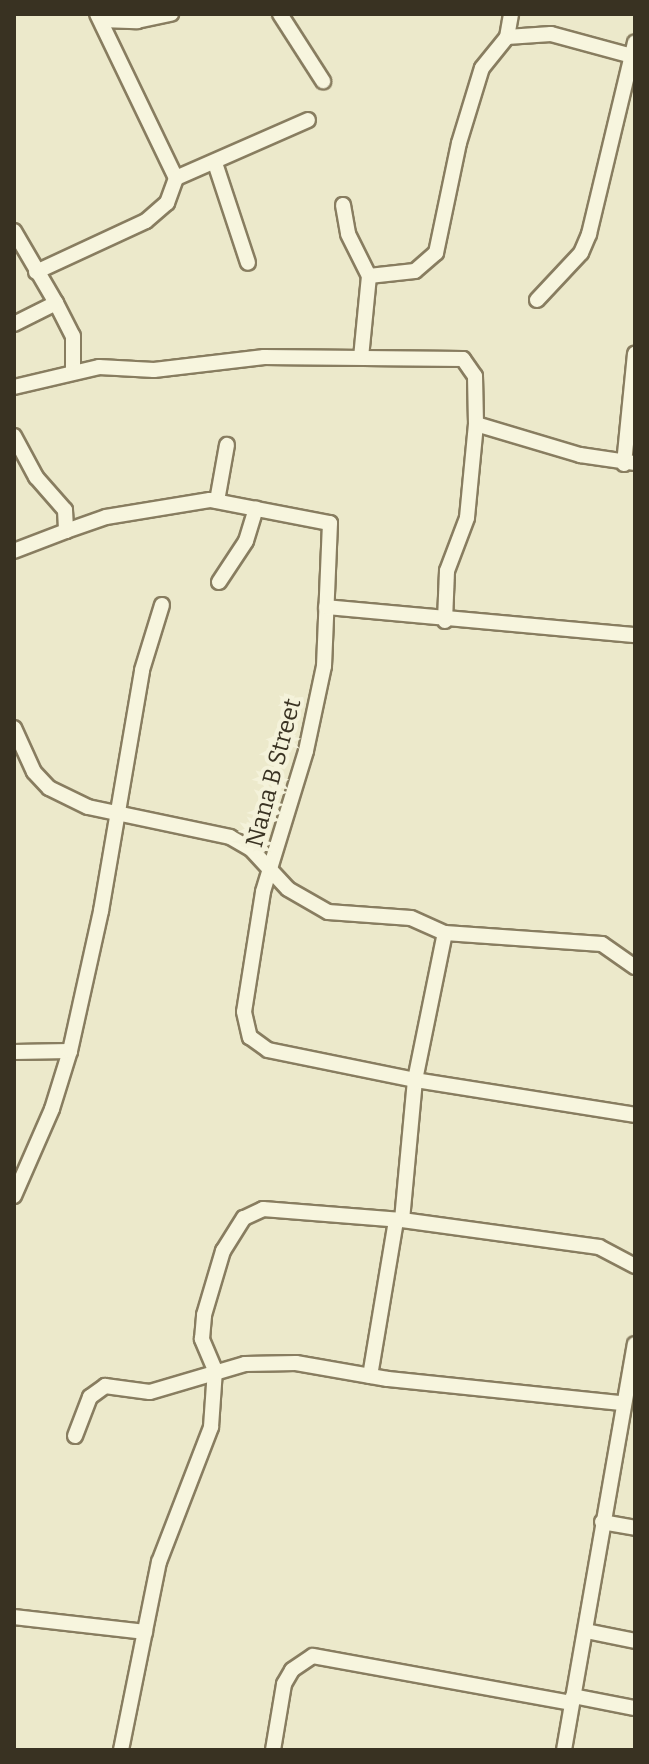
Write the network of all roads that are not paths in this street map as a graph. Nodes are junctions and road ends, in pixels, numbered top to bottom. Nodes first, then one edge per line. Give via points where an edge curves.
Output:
1 (171, 14) edge
2 (280, 14) edge
3 (511, 14) edge
4 (99, 17) edge
5 (507, 37) junction
6 (633, 49) edge
7 (630, 78) edge
8 (323, 81) dead end
9 (308, 120) dead end
10 (215, 163) junction
11 (176, 178) junction
12 (343, 205) dead end
13 (14, 231) edge
14 (248, 263) dead end
15 (36, 272) junction
16 (369, 276) junction
17 (537, 300) dead end
18 (56, 303) junction
19 (14, 324) edge
20 (635, 354) edge
21 (361, 357) junction
22 (73, 370) junction
23 (14, 387) edge
24 (476, 424) junction
25 (14, 436) edge
26 (227, 445) dead end
27 (629, 464) edge
28 (217, 501) junction
29 (256, 509) junction
30 (66, 531) junction
31 (14, 551) edge
32 (219, 582) dead end
33 (162, 605) dead end
34 (326, 607) junction
35 (445, 621) junction
36 (635, 635) edge
37 (14, 728) edge
38 (118, 814) junction
39 (270, 871) junction
40 (445, 933) junction
41 (635, 967) edge
42 (70, 1051) junction
43 (14, 1052) edge
44 (415, 1080) junction
45 (635, 1115) edge
46 (14, 1196) edge
47 (399, 1220) junction
48 (635, 1266) edge
49 (635, 1344) edge
50 (215, 1370) junction
51 (370, 1376) junction
52 (622, 1403) junction
53 (75, 1436) dead end
54 (602, 1522) junction
55 (635, 1528) edge
56 (14, 1617) edge
57 (586, 1631) junction
58 (145, 1632) junction
59 (635, 1641) edge
60 (572, 1699) junction
61 (635, 1708) edge
62 (121, 1750) edge
63 (273, 1750) edge
64 (564, 1750) edge

1 - 4 street via 137,21
2 - 8 street
3 - 5 street
4 - 11 street
5 - 6 street via 551,34
5 - 16 street via 482,68 459,143 436,253 415,271
6 - 7 street
7 - 17 street via 589,234 581,253
9 - 10 street
10 - 11 street
10 - 14 street
11 - 15 street via 167,203 146,221
12 - 16 street via 348,234
13 - 15 street
15 - 18 street
16 - 21 street
18 - 19 street
18 - 22 street via 73,336
20 - 27 street
21 - 22 street via 264,357 154,370
21 - 24 street via 463,359 475,376
22 - 23 street
24 - 27 street
24 - 35 street via 467,518 447,571
25 - 30 street via 36,477 61,501
26 - 28 street
28 - 29 street
28 - 30 street via 106,517
29 - 32 street via 246,541
29 - 34 street, Nana B Street via 326,520 332,530
30 - 31 street
33 - 38 street via 142,670
34 - 35 street
34 - 39 street, Nana B Street via 324,666 306,751
35 - 36 street
37 - 38 street via 34,772 49,788
38 - 39 street via 230,837 251,849
38 - 42 street
39 - 40 street via 288,889 328,912 411,918
39 - 44 street, Nana B Street via 244,1012 250,1037 268,1050
40 - 41 street via 602,944
40 - 44 street
42 - 43 street
42 - 46 street via 52,1109
44 - 45 street
44 - 47 street
47 - 48 street via 599,1247
47 - 50 street via 263,1209 244,1218 223,1251 204,1315 202,1339
47 - 51 street
49 - 52 street
50 - 51 street via 296,1363
50 - 53 street via 150,1392 99,1388
50 - 58 street via 211,1427 166,1539
51 - 52 street
52 - 54 street
54 - 55 street
54 - 57 street
56 - 58 street
57 - 59 street
57 - 60 street
58 - 62 street
60 - 61 street
60 - 63 street via 313,1656 292,1670 284,1684
60 - 64 street

